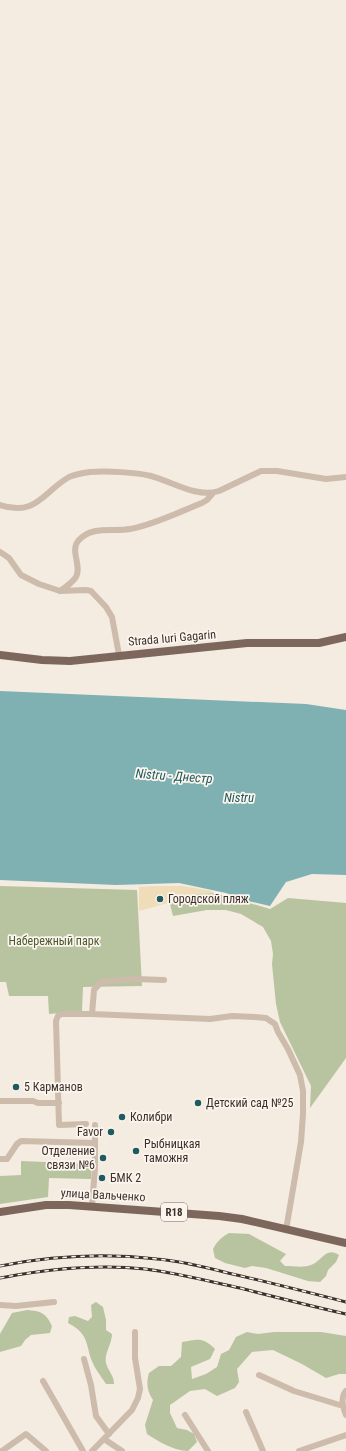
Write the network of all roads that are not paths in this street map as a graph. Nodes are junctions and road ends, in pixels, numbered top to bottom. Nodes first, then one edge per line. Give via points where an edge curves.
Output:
1 (345, 477) edge
2 (213, 493) junction
3 (0, 505) edge
4 (0, 552) edge
5 (60, 591) junction
6 (346, 637) edge
7 (0, 655) edge
8 (119, 655) junction
9 (164, 980) dead end
10 (92, 1014) junction
11 (0, 1101) edge
12 (59, 1103) junction
13 (86, 1124) dead end
14 (96, 1125) dead end
15 (95, 1143) junction
16 (0, 1159) edge
17 (92, 1206) junction
18 (0, 1212) edge
19 (286, 1230) junction
20 (346, 1243) edge
21 (54, 1302) dead end
22 (0, 1305) edge
23 (136, 1332) dead end
24 (84, 1359) dead end
25 (258, 1375) dead end
26 (43, 1381) dead end
27 (346, 1391) edge
28 (343, 1406) junction
29 (246, 1412) dead end
30 (185, 1415) dead end
31 (346, 1415) edge
32 (346, 1434) edge
33 (106, 1437) junction
34 (2, 1451) edge
35 (46, 1451) edge
36 (83, 1451) edge
37 (92, 1451) edge
38 (122, 1451) edge
39 (208, 1451) edge
40 (263, 1451) edge
41 (299, 1451) edge

1 - 2 street via 318,478 268,470
2 - 3 street via 185,489 146,475 91,472 70,477 33,505 15,508
2 - 5 street via 202,503 158,520 130,529 97,530 79,540 75,547 78,568 76,576
4 - 5 street via 9,558 21,575
5 - 8 street via 88,590 110,611
6 - 8 main road, Strada Iuri Gagarin via 311,643 247,644
7 - 8 main road, Strada Iuri Gagarin via 50,661
9 - 10 street via 101,982 94,990
10 - 12 street via 61,1014 56,1021
10 - 19 street via 210,1019 232,1016 255,1017 266,1018 275,1024 300,1075 303,1091 301,1142
11 - 12 street
12 - 13 street via 59,1125
14 - 15 street
15 - 16 street via 21,1141 7,1158
15 - 17 street
17 - 18 main road, улица Вальченко / R18 via 46,1205
17 - 19 main road, улица Вальченко / R18 via 219,1216
19 - 20 main road, улица Вальченко / R18
21 - 22 street
23 - 33 street via 135,1358 140,1389 138,1398 132,1410
24 - 33 street via 96,1416
25 - 28 street via 294,1392
26 - 36 street
27 - 28 street
28 - 31 street
29 - 40 street
30 - 39 street
32 - 41 street
33 - 37 street
33 - 38 street
34 - 35 street via 26,1434

